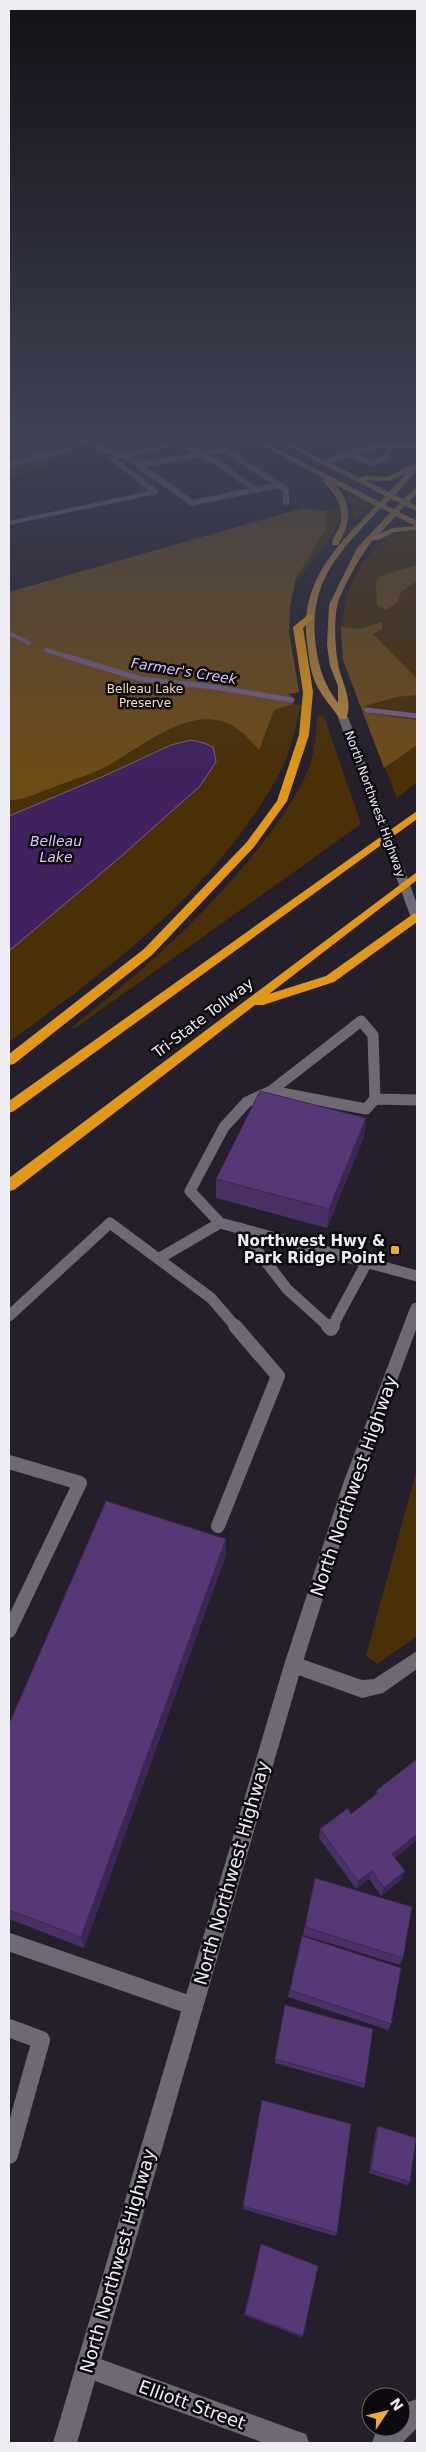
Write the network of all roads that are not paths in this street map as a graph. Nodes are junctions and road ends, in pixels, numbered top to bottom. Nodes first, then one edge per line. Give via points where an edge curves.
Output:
1 (333, 546) edge
2 (342, 546) edge
3 (364, 546) edge
4 (361, 548) joint
5 (323, 571) junction
6 (309, 616) junction
7 (344, 717) junction
8 (413, 818) edge
9 (417, 875) edge
10 (417, 918) edge
11 (247, 1005) junction
12 (9, 1061) edge
13 (271, 1091) junction
14 (375, 1099) junction
15 (417, 1100) edge
16 (9, 1108) edge
17 (9, 1186) edge
18 (220, 1222) junction
19 (240, 1228) junction
20 (158, 1259) junction
21 (367, 1262) junction
22 (417, 1276) edge
23 (417, 1308) edge
24 (9, 1316) edge
25 (9, 1462) edge
26 (218, 1526) dead end
27 (9, 1631) edge
28 (417, 1660) edge
29 (293, 1665) junction
30 (9, 1942) edge
31 (193, 2006) junction
32 (9, 2028) edge
33 (9, 2155) edge
34 (87, 2366) junction
35 (65, 2443) edge
36 (297, 2443) edge

1 - 5 main road
2 - 5 main road, North Northwest Highway
3 - 4 main road
4 - 7 main road, North Northwest Highway via 335,602 331,623 331,645 334,666 342,686
5 - 6 main road, North Northwest Highway via 313,592
6 - 7 main road, North Northwest Highway via 311,648 320,682
6 - 12 highway via 298,627 308,692 304,735 282,800 250,845 148,952
7 - 10 main road, North Northwest Highway
8 - 16 highway
9 - 11 highway, Tri-State Tollway
10 - 11 highway via 330,979
11 - 17 highway, Tri-State Tollway
13 - 14 lane via 366,1109
13 - 14 lane via 361,1020 373,1035
13 - 18 lane via 247,1102 224,1127 190,1191
14 - 15 lane
18 - 19 lane
18 - 20 lane
19 - 21 lane
19 - 21 lane via 287,1289 331,1328
20 - 24 lane via 110,1223
20 - 26 lane via 210,1298 278,1376
21 - 22 lane
23 - 29 main road, North Northwest Highway via 352,1481
25 - 27 lane via 80,1483
28 - 29 main road via 377,1687 362,1689
29 - 31 main road, North Northwest Highway
30 - 31 lane
31 - 34 main road, North Northwest Highway
32 - 33 lane via 42,2040
34 - 35 main road, North Northwest Highway
34 - 36 main road, Elliott Street

